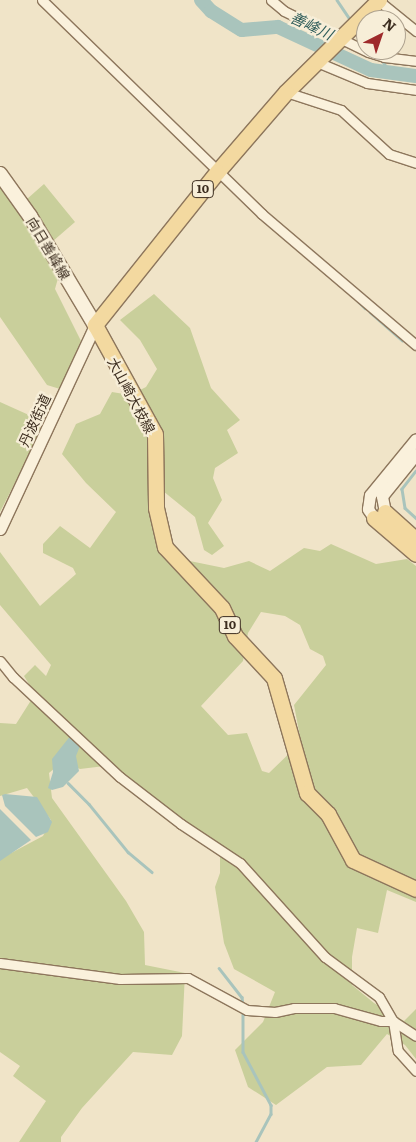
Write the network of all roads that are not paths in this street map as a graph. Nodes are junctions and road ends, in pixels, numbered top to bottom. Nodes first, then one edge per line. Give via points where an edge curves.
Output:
1 (42, 0) edge
2 (271, 0) edge
3 (379, 0) edge
4 (416, 31) edge
5 (338, 40) junction
6 (318, 61) junction
7 (416, 61) edge
8 (416, 90) edge
9 (286, 92) junction
10 (416, 163) edge
11 (217, 172) junction
12 (0, 174) edge
13 (95, 325) junction
14 (416, 346) edge
15 (416, 439) edge
16 (416, 454) edge
17 (380, 515) junction
18 (0, 528) edge
19 (416, 540) edge
20 (416, 554) edge
21 (0, 661) edge
22 (416, 889) edge
23 (0, 963) edge
24 (393, 1021) junction
25 (416, 1036) edge
26 (416, 1071) edge

1 - 11 street
2 - 5 street
3 - 4 street
3 - 5 main road, 10
5 - 6 main road, 10
5 - 7 street via 384,57
6 - 8 street via 367,83
6 - 9 main road, 10
9 - 10 street via 341,110 389,154
9 - 11 main road, 10
11 - 13 main road, 10
11 - 14 street
12 - 13 main road, 向日善峰線 via 30,216
13 - 18 street, 丹波街道
13 - 22 main road, 大山崎大枝線 / 10 via 155,434 156,508 165,547 222,608 235,636 274,678 307,793 328,814 353,860
15 - 17 street via 370,495 368,509
16 - 17 street via 382,496
17 - 19 main road
17 - 20 main road
21 - 24 street via 120,776 180,824 240,863 325,957 379,997
23 - 24 street via 120,979 188,978 231,1003 258,1012 334,1008 381,1021
24 - 25 street
24 - 26 street via 398,1051

